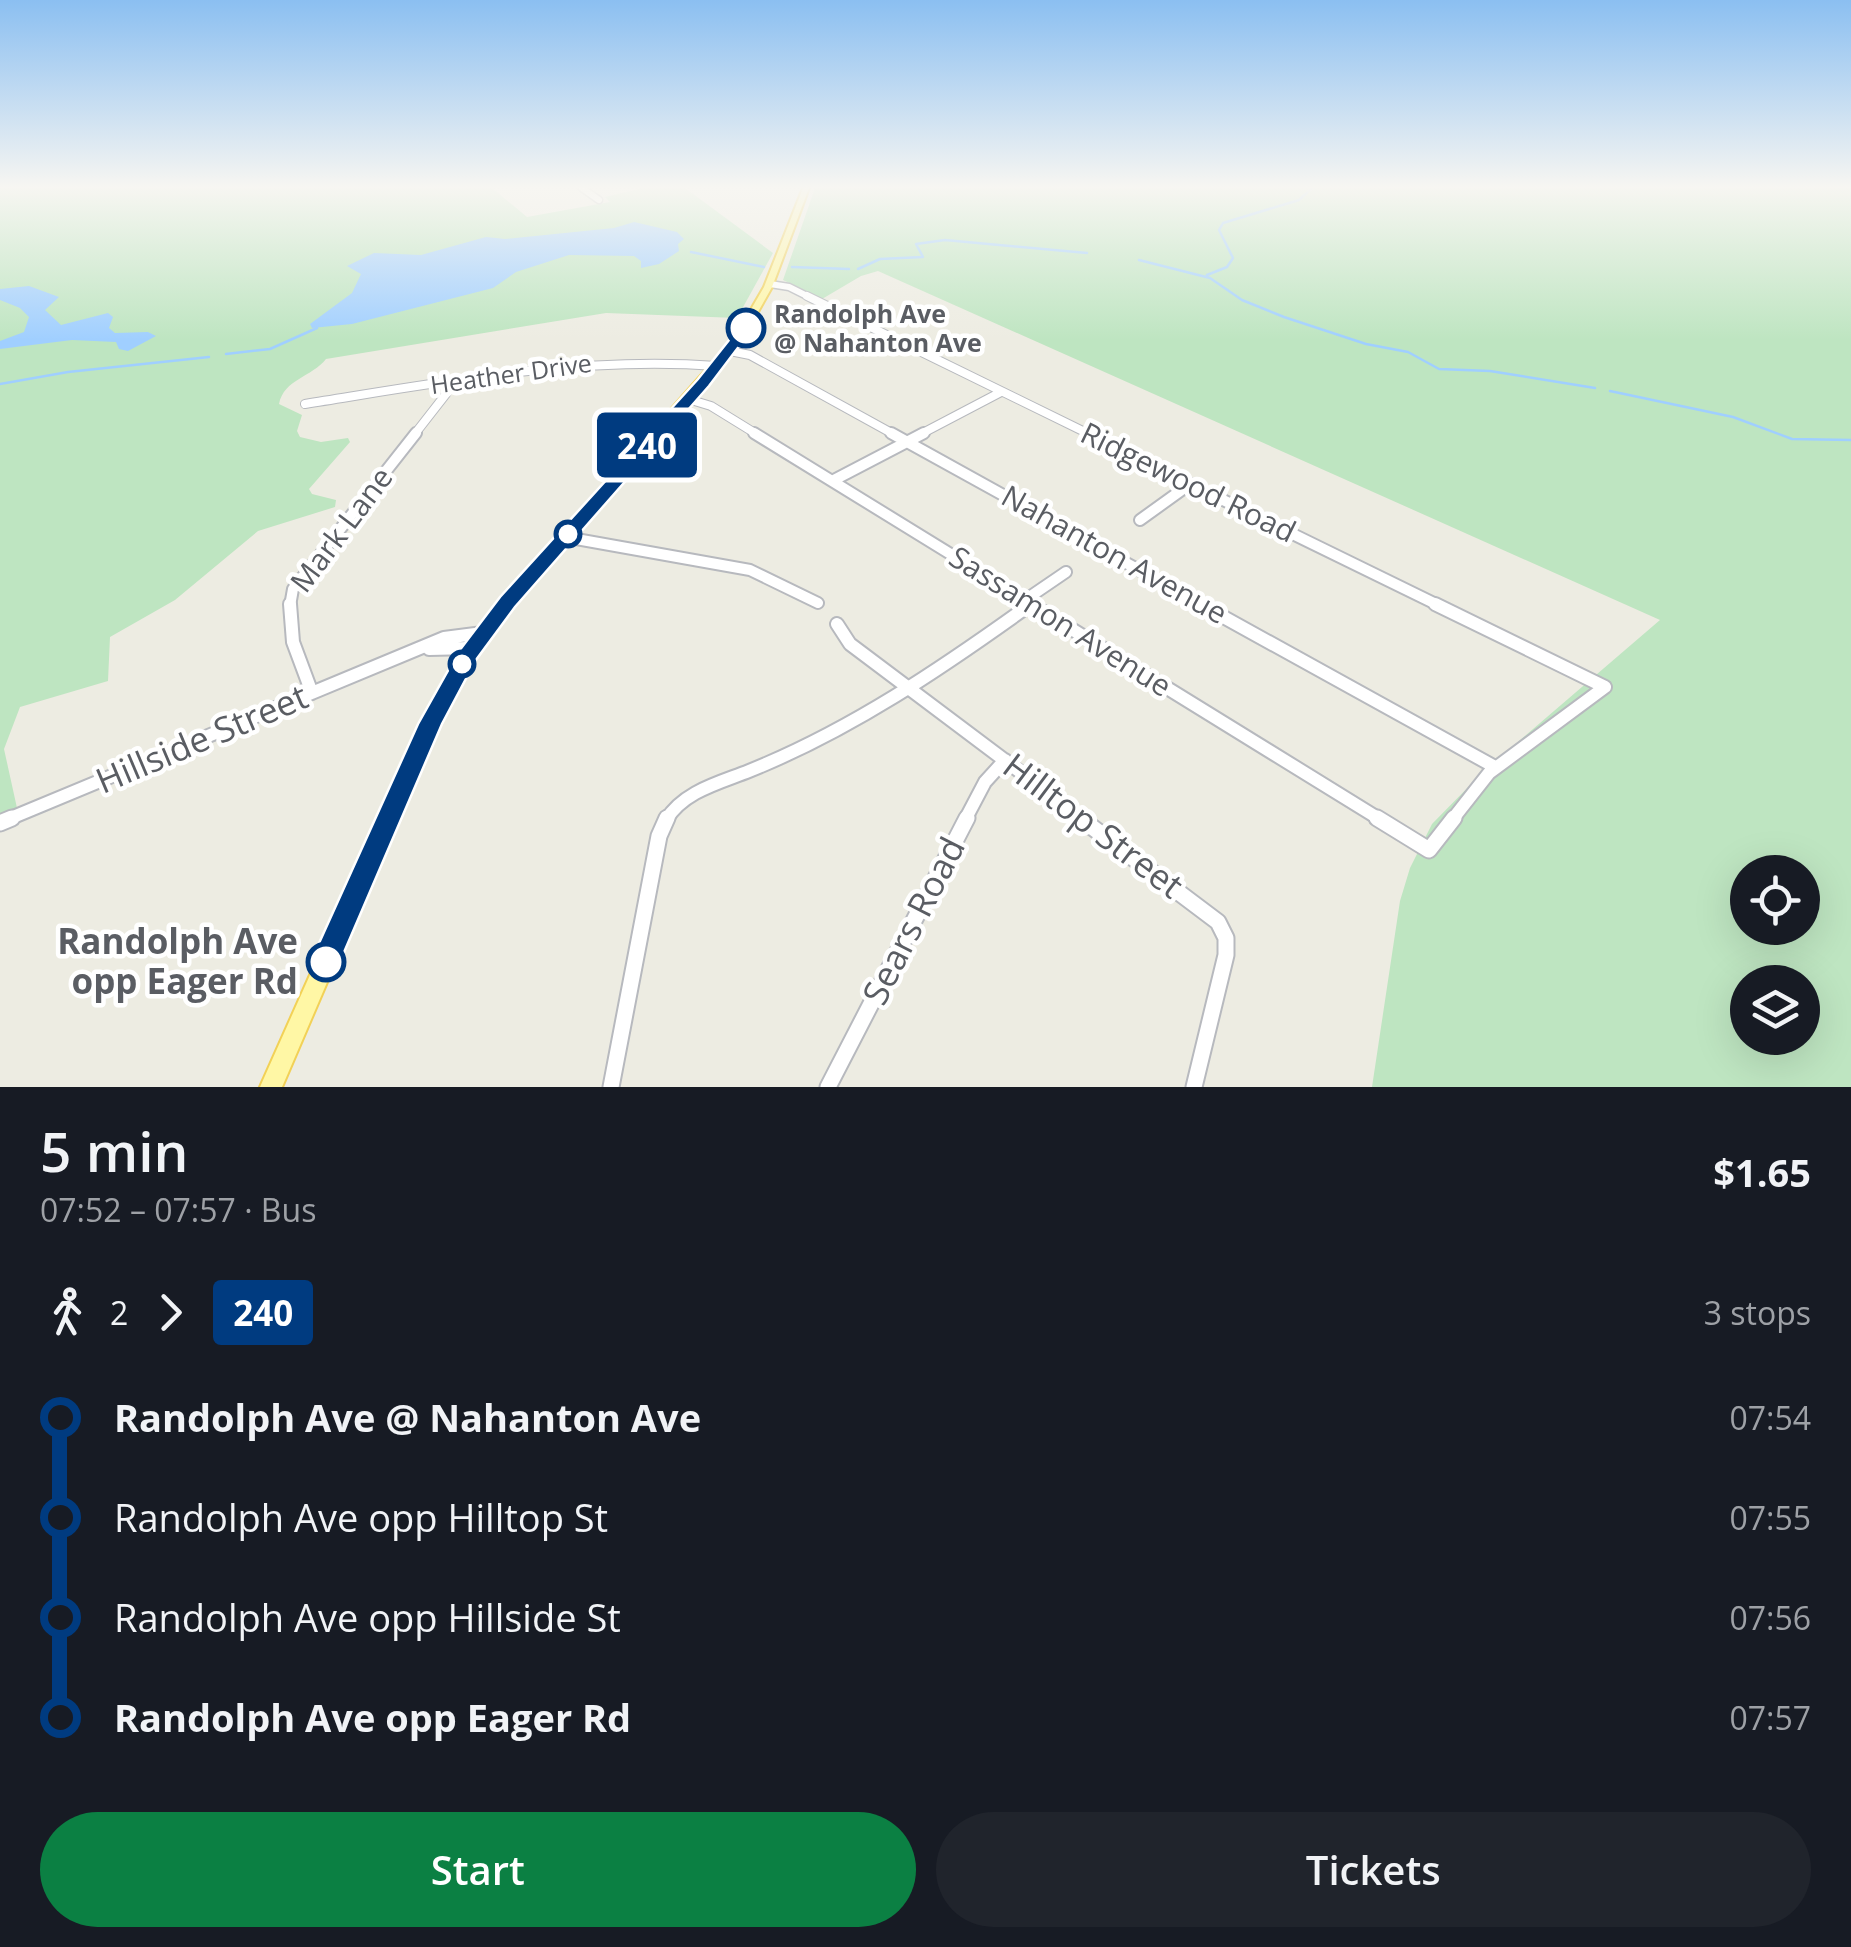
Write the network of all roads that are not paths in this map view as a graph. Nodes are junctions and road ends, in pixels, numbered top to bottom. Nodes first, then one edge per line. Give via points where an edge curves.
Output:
1 (787, 239) edge
2 (770, 284) junction
3 (730, 350) junction
4 (717, 366) junction
5 (450, 382) junction
6 (1001, 392) junction
7 (688, 399) junction
8 (305, 404) dead end
9 (906, 441) junction
10 (832, 481) junction
11 (1190, 484) junction
12 (1140, 520) dead end
13 (565, 538) junction
14 (1066, 572) dead end
15 (1028, 602) junction
16 (818, 603) dead end
17 (837, 624) dead end
18 (483, 633) junction
19 (472, 648) junction
20 (404, 654) junction
21 (908, 687) junction
22 (312, 693) junction
23 (1006, 760) junction
24 (1496, 767) junction
25 (0, 823) edge
26 (270, 1087) edge
27 (612, 1087) edge
28 (828, 1087) edge
29 (1194, 1087) edge

1 - 2 main road
2 - 3 main road
2 - 6 street, Ridgewood Road via 789,287
3 - 4 main road
3 - 9 street, Nahanton Avenue via 750,354
4 - 5 street, Heather Drive via 580,362
4 - 7 main road
5 - 8 street, Heather Drive
5 - 22 street, Mark Lane via 293,589 290,621
6 - 9 street
6 - 11 street, Ridgewood Road
7 - 10 street, Sassamon Avenue via 708,404
7 - 13 main road
9 - 10 street
9 - 24 street, Nahanton Avenue
10 - 15 street, Sassamon Avenue
11 - 12 street
11 - 24 street, Ridgewood Road via 1605,688
13 - 16 street via 750,570
13 - 18 main road
14 - 15 street
15 - 21 street
15 - 24 street, Sassamon Avenue via 1429,850
17 - 21 street, Hilltop Street via 846,641
18 - 19 main road
18 - 20 street, Hillside Street via 453,635
19 - 20 street, Hillside Street
19 - 26 main road via 430,724
20 - 22 street, Hillside Street
21 - 23 street, Hilltop Street
21 - 27 street via 824,739 692,793 666,816
22 - 25 street, Hillside Street
23 - 28 street, Sears Road via 985,782
23 - 29 street, Hilltop Street via 1204,909 1222,930 1224,964

